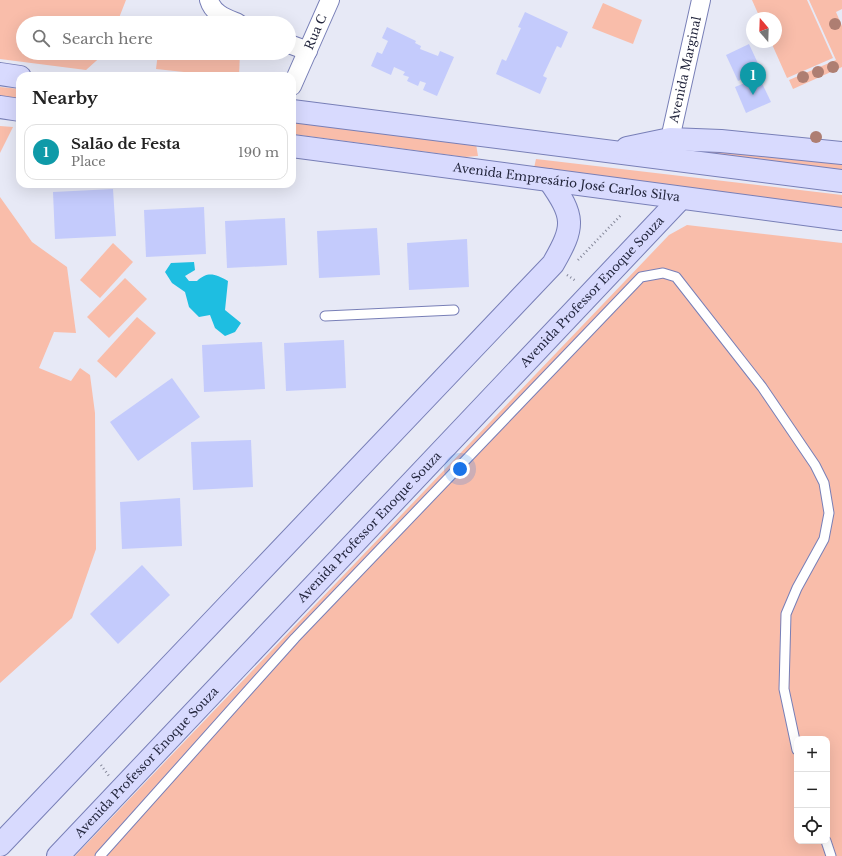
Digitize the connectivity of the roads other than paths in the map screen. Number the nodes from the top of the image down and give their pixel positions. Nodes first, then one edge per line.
1 (209, 0) edge
2 (330, 0) edge
3 (700, 0) edge
4 (220, 16) edge
5 (296, 47) edge
6 (308, 51) junction
7 (0, 74) edge
8 (16, 76) edge
9 (296, 77) edge
10 (0, 107) edge
11 (16, 109) edge
12 (296, 112) edge
13 (670, 139) junction
14 (296, 147) edge
15 (614, 152) junction
16 (842, 153) edge
17 (550, 180) junction
18 (842, 182) edge
19 (681, 198) junction
20 (842, 219) edge
21 (454, 310) dead end
22 (326, 316) dead end
23 (794, 736) edge
24 (827, 844) edge
25 (0, 845) edge
26 (58, 856) edge
27 (100, 856) edge
28 (831, 856) edge

1 - 4 street
2 - 6 street, Rua C
3 - 13 street, Avenida Marginal
5 - 6 street
6 - 9 street, Rua C
7 - 8 main road
10 - 11 main road
12 - 15 main road
13 - 15 main road
13 - 16 main road
14 - 17 main road, Avenida Empresário José Carlos Silva
15 - 18 main road
17 - 19 main road, Avenida Empresário José Carlos Silva
17 - 25 main road
19 - 20 main road, Avenida Empresário José Carlos Silva
19 - 26 main road, Avenida Professor Enoque Souza
21 - 22 lane
23 - 27 lane
24 - 28 lane

